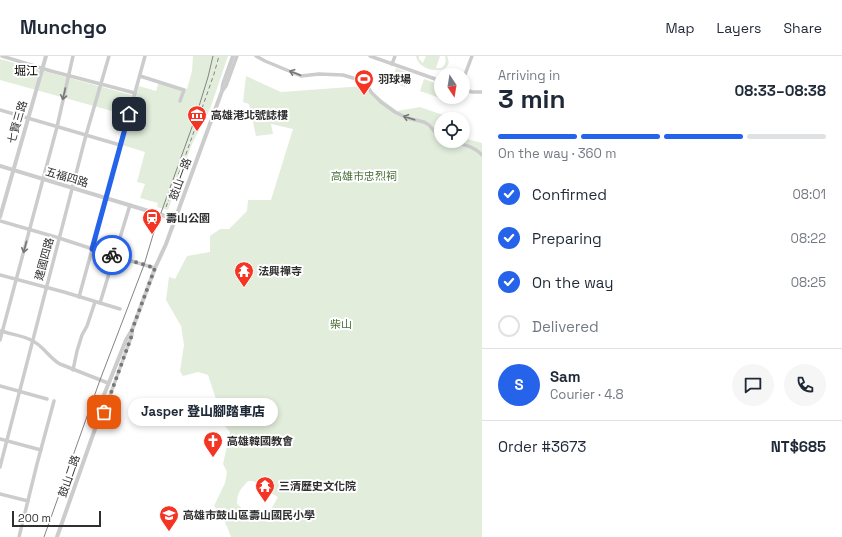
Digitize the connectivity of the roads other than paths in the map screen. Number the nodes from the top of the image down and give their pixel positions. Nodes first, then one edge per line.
1 (2, 56) edge
2 (46, 56) edge
3 (73, 56) edge
4 (109, 56) edge
5 (145, 56) edge
6 (233, 56) edge
7 (237, 56) edge
8 (256, 56) edge
9 (370, 56) edge
10 (395, 56) edge
11 (472, 56) edge
12 (392, 64) junction
13 (42, 68) junction
14 (468, 68) edge
15 (68, 75) junction
16 (140, 76) junction
17 (434, 79) edge
18 (102, 84) junction
19 (222, 91) junction
20 (470, 91) edge
21 (482, 92) edge
22 (135, 93) junction
23 (180, 101) dead end
24 (0, 110) edge
25 (27, 118) junction
26 (57, 126) junction
27 (434, 131) edge
28 (86, 135) junction
29 (120, 145) junction
30 (470, 148) edge
31 (482, 155) edge
32 (0, 166) edge
33 (13, 170) junction
34 (43, 179) junction
35 (73, 188) junction
36 (106, 198) junction
37 (130, 205) junction
38 (0, 217) edge
39 (175, 219) junction
40 (0, 221) edge
41 (29, 229) junction
42 (59, 238) junction
43 (92, 249) junction
44 (114, 256) junction
45 (155, 268) junction
46 (0, 276) edge
47 (16, 280) junction
48 (46, 288) junction
49 (79, 297) junction
50 (95, 302) junction
51 (100, 303) junction
52 (120, 309) dead end
53 (132, 330) junction
54 (1, 331) edge
55 (0, 340) edge
56 (33, 340) junction
57 (73, 370) junction
58 (108, 383) junction
59 (0, 386) edge
60 (20, 391) junction
61 (46, 399) dead end
62 (54, 401) dead end
63 (96, 421) junction
64 (0, 439) edge
65 (7, 441) junction
66 (41, 450) junction
67 (0, 467) edge
68 (0, 494) edge
69 (28, 500) junction
70 (18, 537) edge
71 (57, 537) edge

1 - 13 street
2 - 13 street, 七賢三路
3 - 15 street
4 - 18 street, 建國四路
5 - 16 street
6 - 19 street, 鼓山一路
7 - 19 street
27 -> 8 street
9 - 12 street
10 - 12 street
11 - 14 street
12 - 17 street
13 - 15 street
13 - 25 street, 七賢三路
15 - 18 street
15 -> 26 street
16 - 22 street
16 - 23 street
18 - 22 street
18 - 28 street, 建國四路
19 - 39 street, 鼓山一路
20 - 21 street
22 - 29 street
24 - 25 street
25 - 26 street
25 - 33 street, 七賢三路
26 - 28 street
26 - 34 street
28 - 29 street
28 - 35 street, 建國四路
29 - 36 street
30 - 31 street
32 - 33 street, 五福四路
33 - 34 street, 五福四路
33 - 38 street, 七賢三路
34 - 35 street, 五福四路
34 - 41 street
35 - 36 street, 五福四路
35 - 42 street, 建國四路
36 - 37 street, 五福四路
36 - 43 street
37 - 39 street, 五福四路
37 - 44 street
39 - 45 street, 鼓山一路
40 - 41 street
41 - 42 street
41 -> 47 street
42 - 43 street
42 - 48 street, 建國四路
43 - 44 street
43 - 49 street
44 - 45 street
44 - 51 street
45 - 53 street, 鼓山一路
46 - 47 street
47 - 48 street
47 - 54 street
48 - 49 street
48 - 56 street, 建國四路
49 - 50 street
50 - 51 street
50 - 57 street
51 - 52 street
53 - 58 street, 鼓山一路
53 - 63 street, 鼓山一路
54 - 55 street
54 - 56 street
56 - 57 street
56 - 60 street, 建國四路
57 - 58 street
58 - 63 street, 鼓山一路
59 - 60 street
60 - 61 street
60 - 65 street, 建國四路
62 - 66 street
63 - 71 street, 鼓山二路
64 - 65 street
65 - 66 street
65 - 67 street, 建國四路
66 - 69 street
68 - 69 street
69 - 70 street

